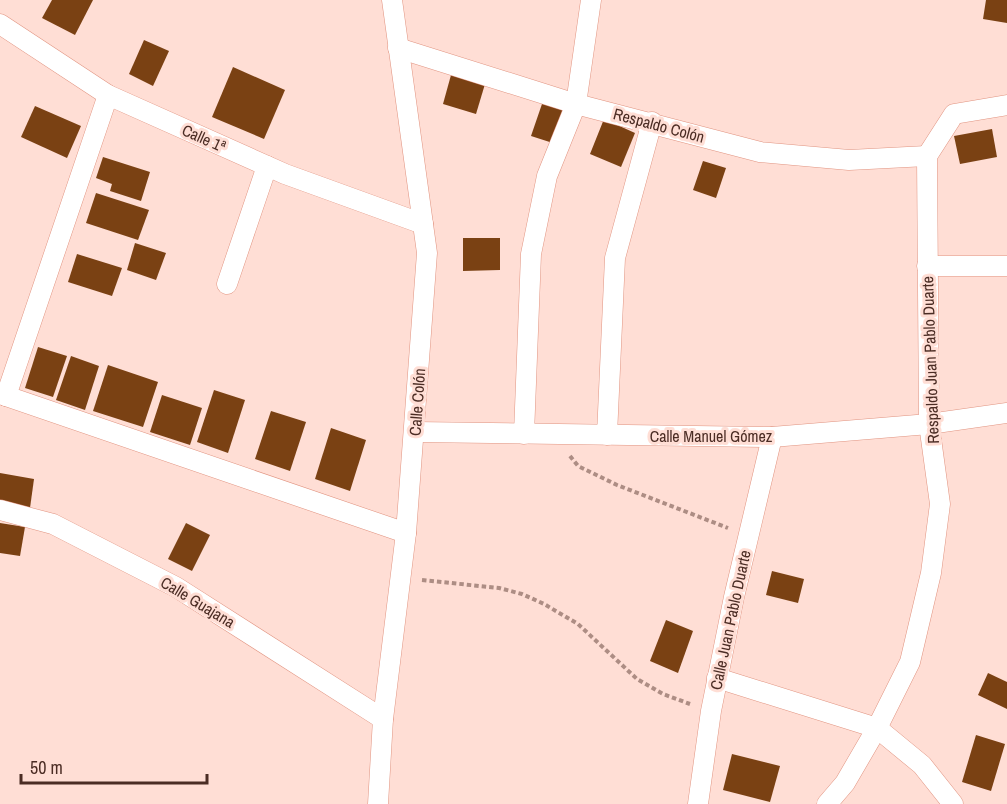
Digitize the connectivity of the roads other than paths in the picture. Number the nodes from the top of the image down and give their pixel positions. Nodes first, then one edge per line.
1 (392, 0) edge
2 (591, 0) edge
3 (0, 24) edge
4 (398, 48) junction
5 (108, 95) junction
6 (576, 104) junction
7 (1007, 105) edge
8 (652, 122) junction
9 (927, 156) junction
10 (267, 166) junction
11 (423, 224) junction
12 (927, 266) junction
13 (1007, 266) edge
14 (227, 284) dead end
15 (3, 395) edge
16 (1007, 413) edge
17 (929, 424) junction
18 (415, 432) junction
19 (524, 434) junction
20 (607, 435) junction
21 (772, 437) junction
22 (0, 510) edge
23 (406, 533) junction
24 (717, 678) junction
25 (383, 719) junction
26 (877, 728) junction
27 (378, 804) edge
28 (698, 804) edge
29 (827, 804) edge
30 (953, 804) edge

1 - 4 street, Calle Colón
2 - 6 street
3 - 5 street, Calle 1ª
4 - 6 street, Respaldo Colón
4 - 11 street, Calle Colón
5 - 10 street, Calle 1ª
5 - 15 street
6 - 8 street, Respaldo Colón
6 - 19 street
7 - 9 street
8 - 9 street, Respaldo Colón
8 - 20 street
9 - 12 street, Respaldo Juan Pablo Duarte
10 - 11 street, Calle 1ª
10 - 14 street
11 - 18 street, Calle Colón
12 - 13 street
12 - 17 street, Respaldo Juan Pablo Duarte
15 - 23 street
16 - 17 street, Calle Manuel Gómez
17 - 21 street, Calle Manuel Gómez
17 - 26 street, Respaldo Juan Pablo Duarte
18 - 19 street, Calle Manuel Gómez
18 - 23 street, Calle Colón
19 - 20 street, Calle Manuel Gómez
20 - 21 street, Calle Manuel Gómez
21 - 24 street, Calle Juan Pablo Duarte
22 - 25 street, Calle Guajana
23 - 25 street, Calle Colón
24 - 26 street
24 - 28 street, Calle Juan Pablo Duarte
25 - 27 street, Calle Colón
26 - 29 street, Respaldo Juan Pablo Duarte
26 - 30 street

